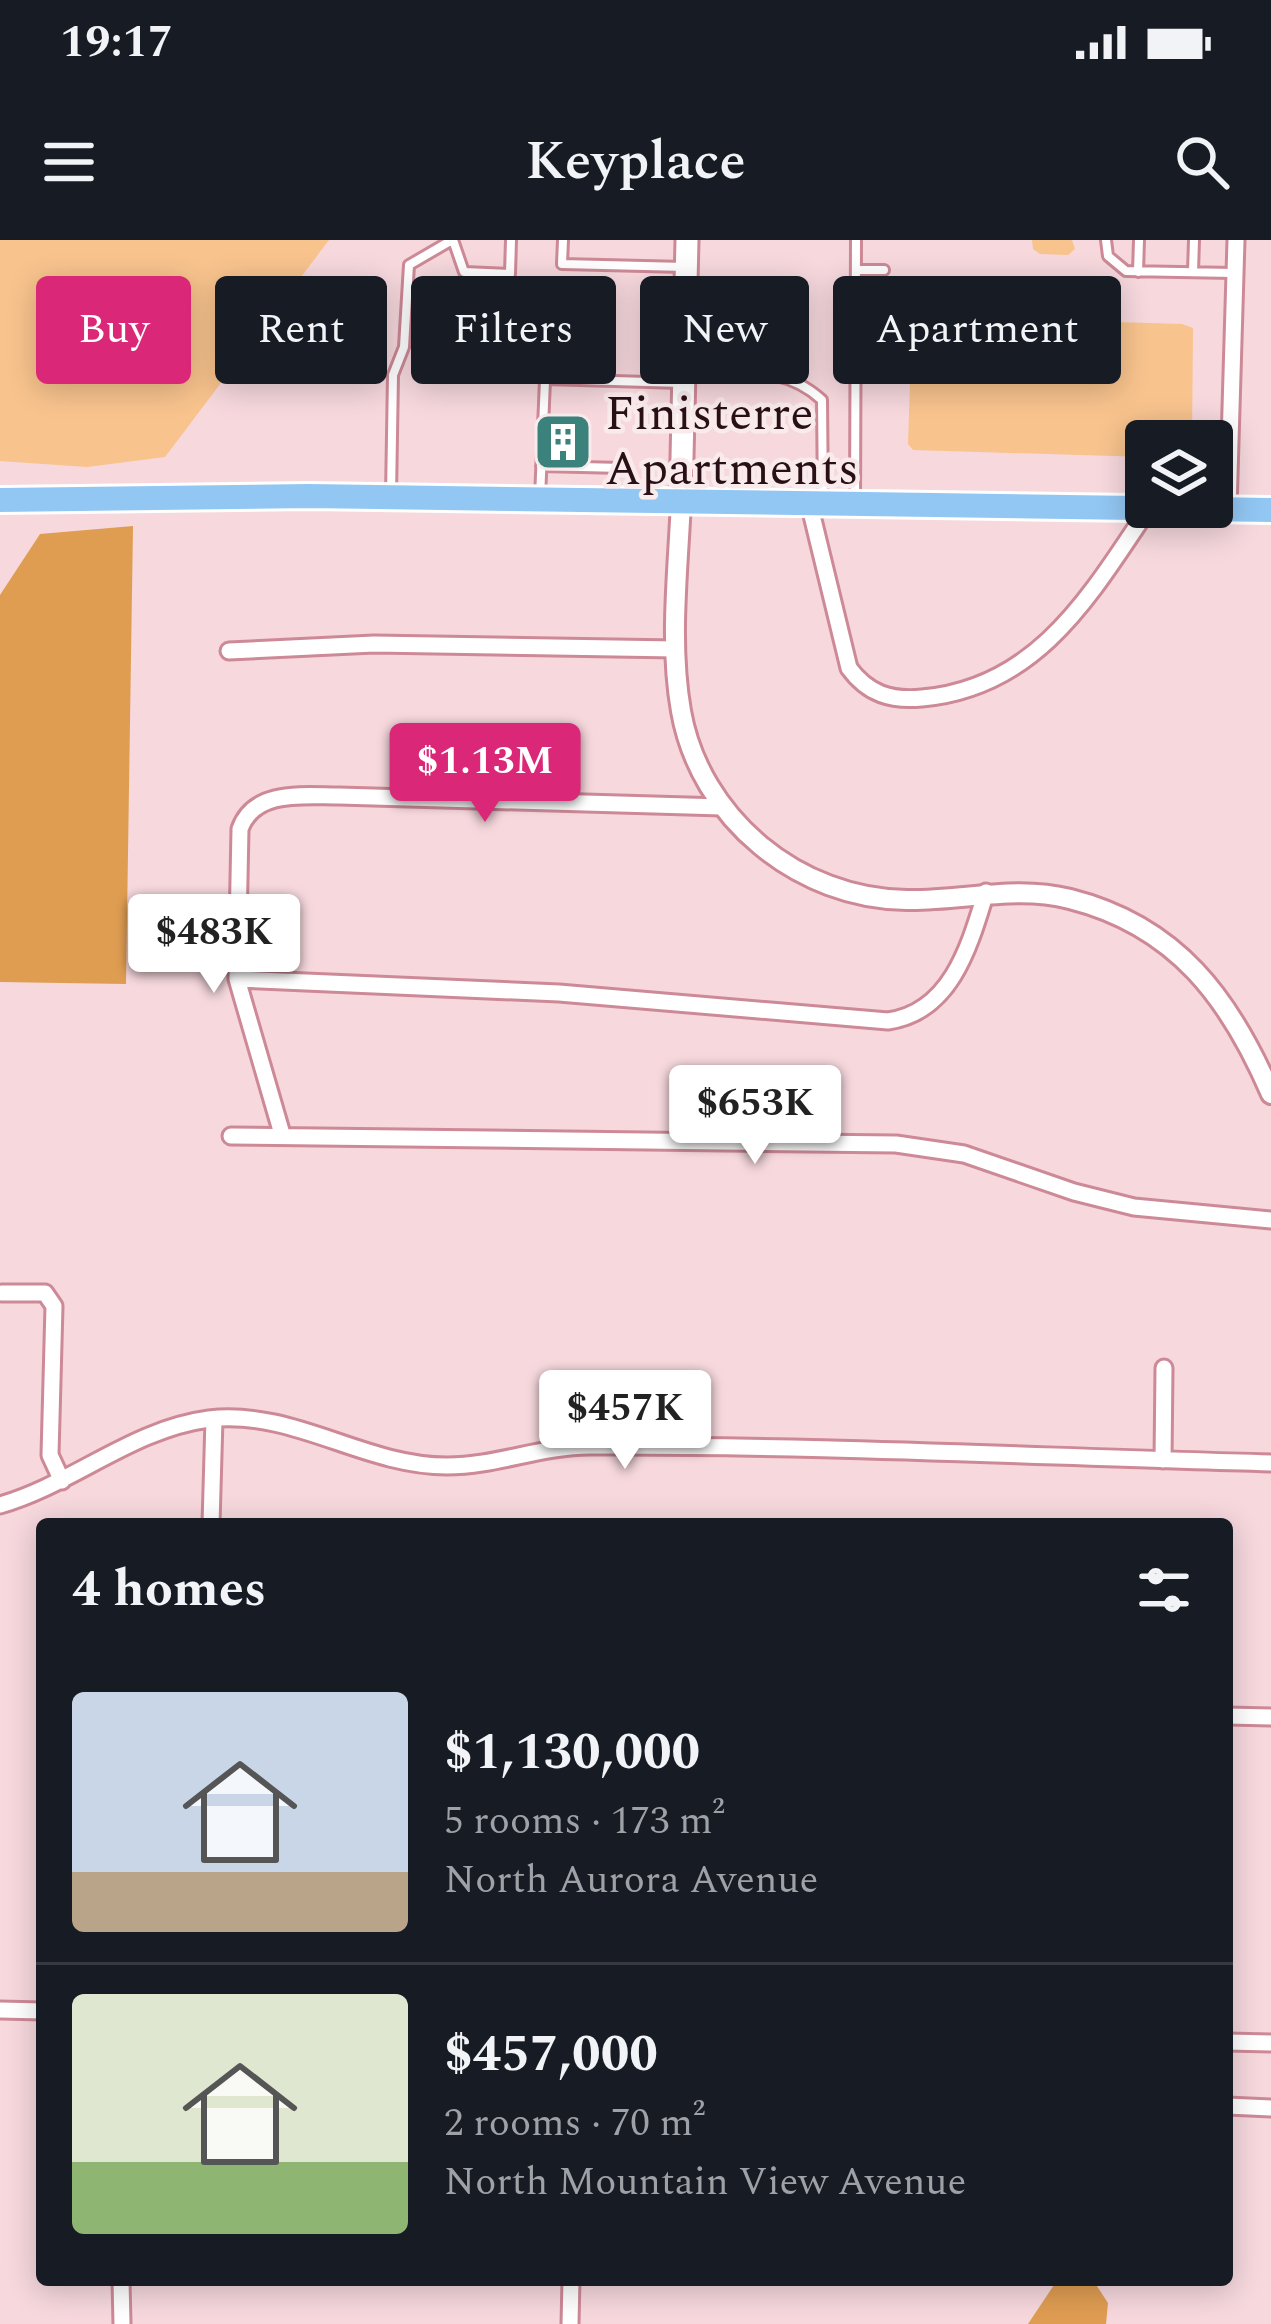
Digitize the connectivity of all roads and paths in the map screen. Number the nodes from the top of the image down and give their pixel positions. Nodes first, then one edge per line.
1 (452, 240) edge
2 (511, 240) edge
3 (563, 240) edge
4 (687, 240) edge
5 (856, 240) edge
6 (1106, 240) edge
7 (1139, 240) edge
8 (1194, 240) edge
9 (1236, 240) edge
10 (687, 267) junction
11 (856, 270) junction
12 (884, 270) dead end
13 (1138, 272) junction
14 (1193, 272) junction
15 (1235, 273) junction
16 (687, 276) edge
17 (545, 384) edge
18 (684, 384) edge
19 (805, 384) edge
20 (1231, 420) edge
21 (541, 466) junction
22 (622, 468) dead end
23 (391, 497) junction
24 (540, 499) junction
25 (0, 500) edge
26 (681, 501) junction
27 (816, 503) junction
28 (855, 504) junction
29 (1125, 508) edge
30 (1233, 509) edge
31 (1271, 510) edge
32 (1135, 528) edge
33 (676, 649) junction
34 (229, 651) dead end
35 (722, 807) junction
36 (986, 892) junction
37 (237, 980) junction
38 (1263, 1058) edge
39 (1271, 1094) edge
40 (281, 1134) junction
41 (231, 1136) dead end
42 (1271, 1220) edge
43 (2, 1293) edge
44 (1164, 1368) dead end
45 (214, 1419) junction
46 (1163, 1460) junction
47 (1271, 1463) edge
48 (62, 1481) junction
49 (0, 1504) edge
50 (211, 1518) edge
51 (1233, 1716) edge
52 (1271, 1717) edge
53 (0, 2011) edge
54 (36, 2011) edge
55 (1233, 2042) edge
56 (1271, 2043) edge
57 (1233, 2106) edge
58 (1271, 2108) edge
59 (121, 2286) edge
60 (571, 2286) edge
61 (122, 2324) edge
62 (570, 2324) edge

1 - 2 lane
1 - 23 lane
3 - 10 lane
4 - 10 main road
5 - 11 lane
6 - 13 lane
7 - 13 lane
8 - 14 lane
9 - 15 street
10 - 16 main road
11 - 12 lane
11 - 28 lane
13 - 14 lane
14 - 15 lane
15 - 20 street
17 - 21 lane
18 - 26 main road
19 - 27 lane
21 - 22 lane
21 - 24 lane
23 - 24 main road
23 - 25 main road
24 - 26 main road
26 - 27 main road
26 - 33 street
27 - 28 main road
27 - 32 street
28 - 29 main road
30 - 31 main road
33 - 34 street
33 - 35 street
35 - 36 street
35 - 37 street
36 - 37 street
36 - 38 street
37 - 40 street
38 - 39 street
40 - 41 street
40 - 42 street
43 - 48 street
44 - 46 street
45 - 46 street
45 - 48 street
45 - 50 street
46 - 47 street
48 - 49 street
51 - 52 street
53 - 54 street
55 - 56 street
57 - 58 street
59 - 61 street
60 - 62 street

